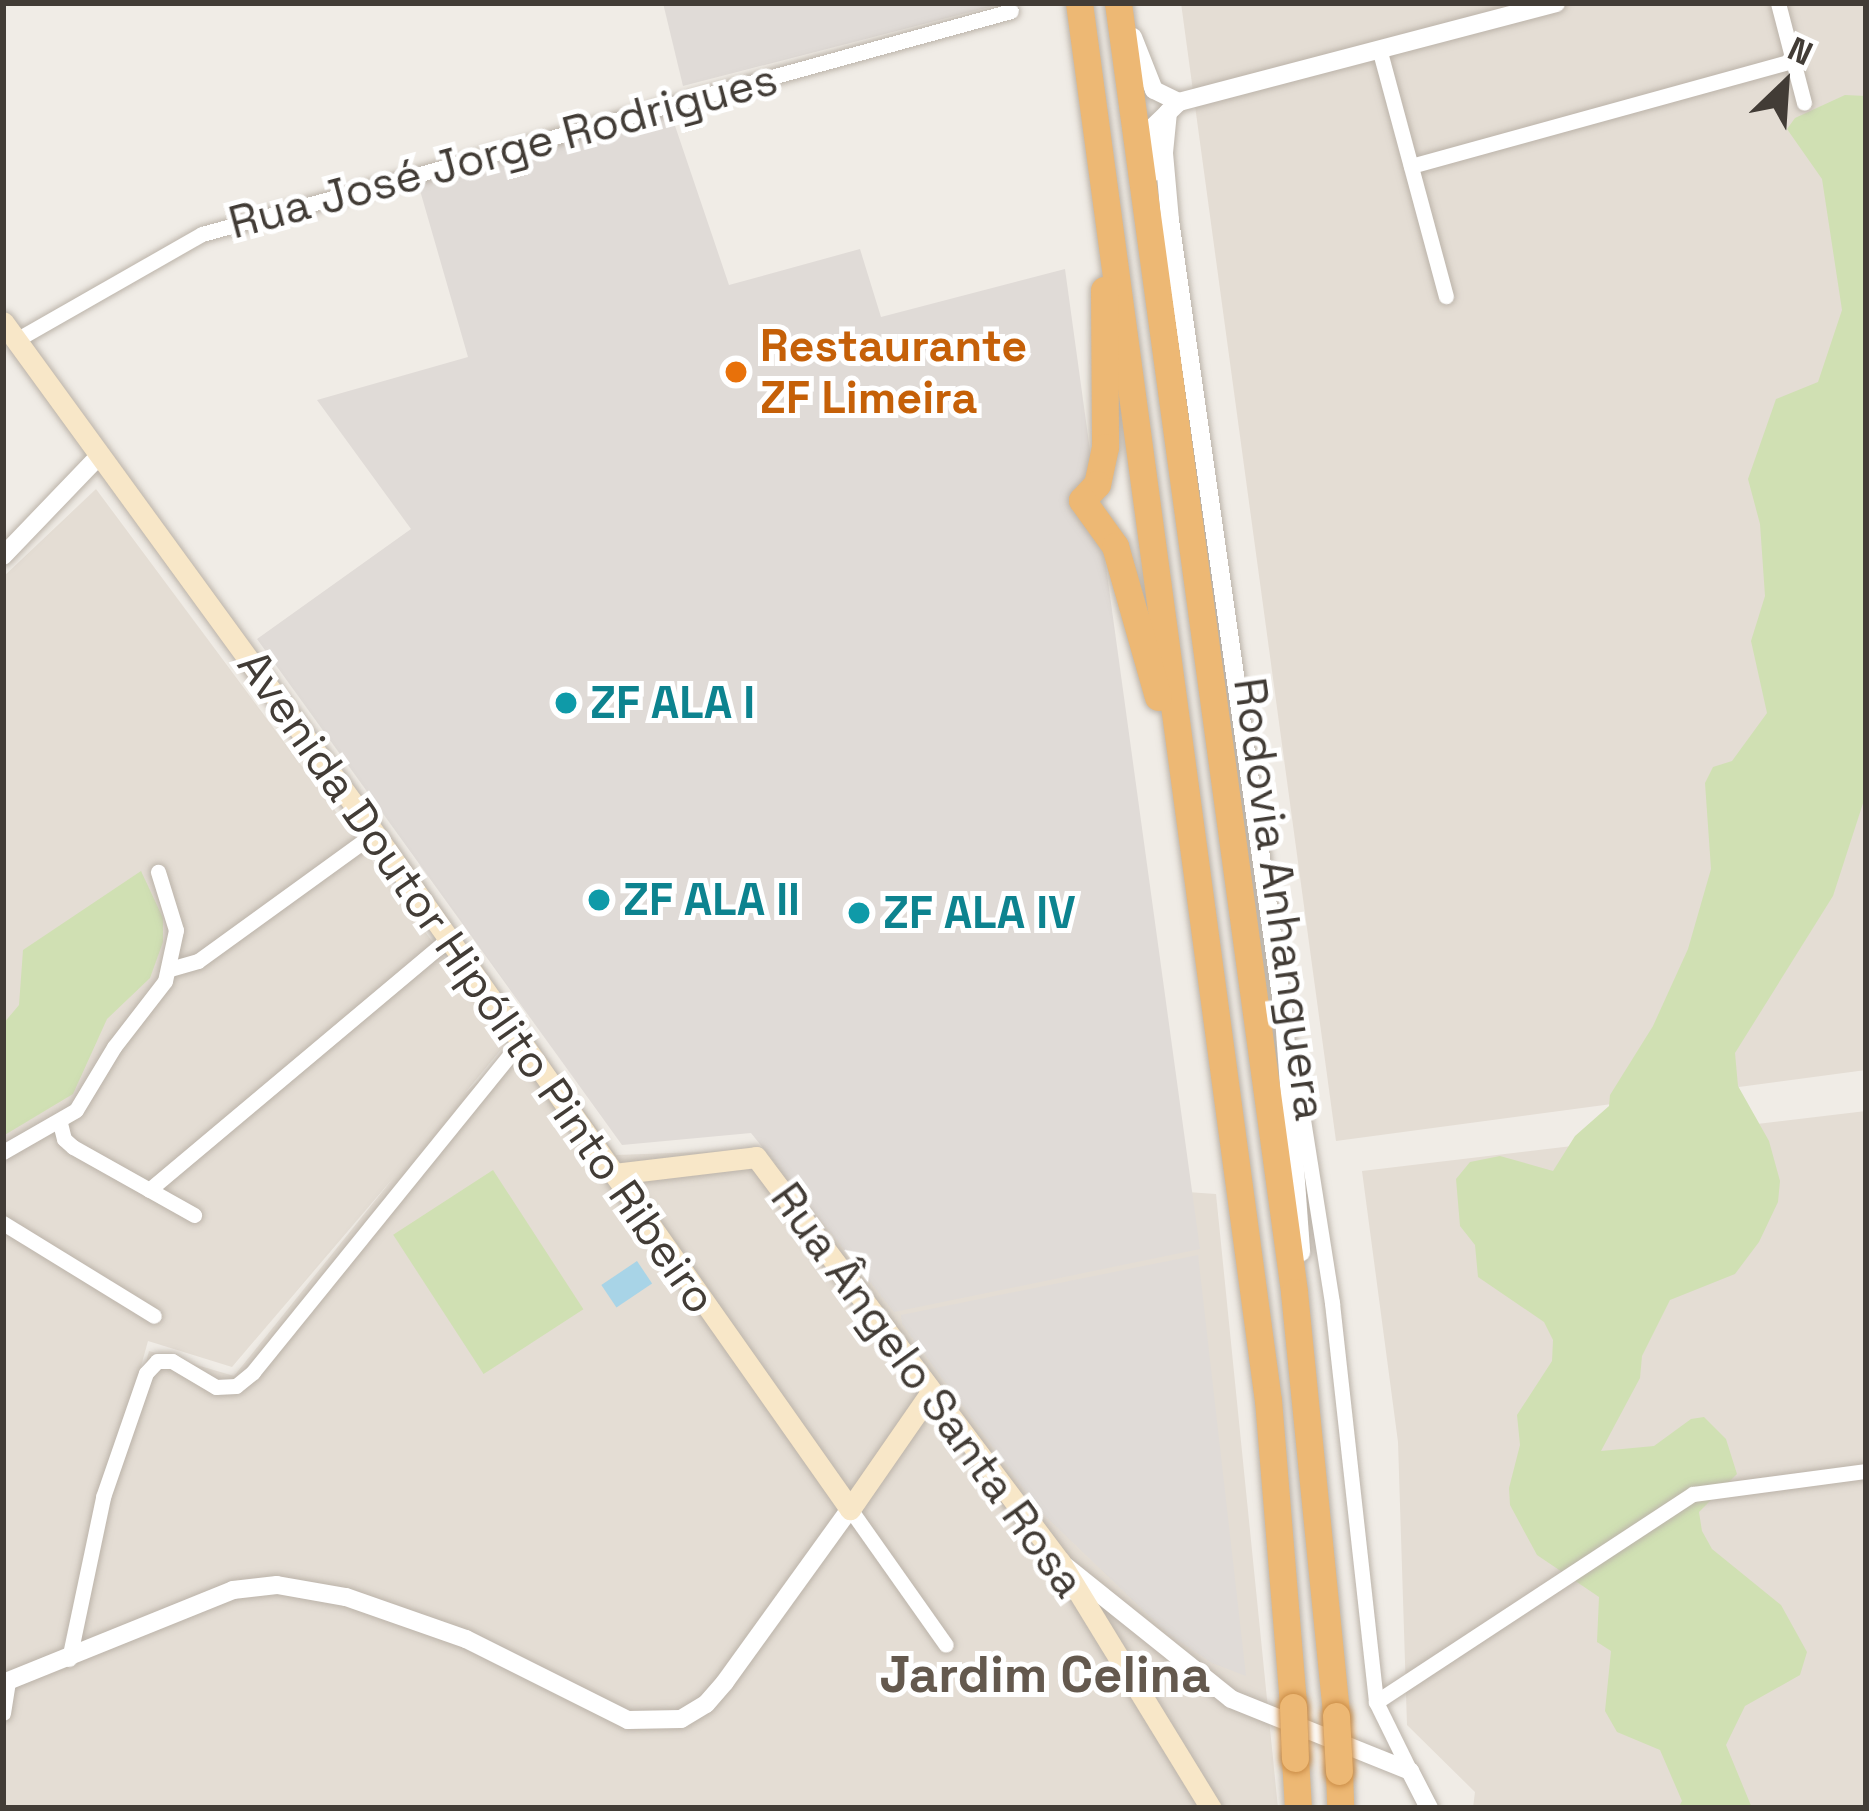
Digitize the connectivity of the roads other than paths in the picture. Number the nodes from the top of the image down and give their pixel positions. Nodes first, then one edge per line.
1 (1078, 3) edge
2 (1120, 3) edge
3 (1778, 3) edge
4 (1548, 4) edge
5 (1011, 11) dead end
6 (1380, 52) junction
7 (1793, 61) junction
8 (1804, 103) dead end
9 (1174, 107) junction
10 (1411, 166) junction
11 (1106, 202) junction
12 (1154, 272) junction
13 (1446, 296) dead end
14 (9, 332) edge
15 (99, 456) junction
16 (3, 556) edge
17 (1190, 822) junction
18 (375, 833) junction
19 (158, 872) dead end
20 (449, 938) junction
21 (170, 969) junction
22 (1284, 1018) junction
23 (521, 1041) junction
24 (60, 1123) junction
25 (3, 1152) edge
26 (614, 1174) junction
27 (149, 1190) junction
28 (194, 1215) dead end
29 (3, 1223) edge
30 (1294, 1292) junction
31 (154, 1316) dead end
32 (929, 1395) junction
33 (1866, 1471) edge
34 (850, 1509) junction
35 (1060, 1562) junction
36 (946, 1645) dead end
37 (69, 1659) junction
38 (6, 1682) edge
39 (1376, 1702) junction
40 (3, 1713) edge
41 (1410, 1771) junction
42 (1211, 1808) edge
43 (1298, 1808) edge
44 (1340, 1808) edge
45 (1429, 1808) edge

1 - 11 highway, Rodovia Anhanguera
2 - 9 street
2 - 12 highway, Rodovia Anhanguera
3 - 7 street
4 - 6 street
5 - 14 street, Rua José Jorge Rodrigues
6 - 9 street
6 - 10 street
7 - 8 street
7 - 10 street
9 - 12 street
9 - 22 street
10 - 13 street
11 - 17 highway, Rodovia Anhanguera
11 - 17 highway
12 - 30 highway, Rodovia Anhanguera
14 - 15 main road, Avenida Doutor Hipólito Pinto Ribeiro
15 - 16 street
15 - 18 main road, Avenida Doutor Hipólito Pinto Ribeiro
17 - 43 highway, Rodovia Anhanguera, bridge
18 - 20 main road, Avenida Doutor Hipólito Pinto Ribeiro
18 - 21 street
19 - 21 street
20 - 23 main road, Avenida Doutor Hipólito Pinto Ribeiro
20 - 27 street
21 - 24 street
22 - 30 street
22 - 39 street
23 - 26 main road, Avenida Doutor Hipólito Pinto Ribeiro
23 - 37 street
24 - 25 street
24 - 27 street
26 - 32 main road, Rua Ângelo Santa Rosa
26 - 34 main road, Avenida Doutor Hipólito Pinto Ribeiro
27 - 28 street
29 - 31 street
30 - 44 highway, Rodovia Anhanguera, bridge
32 - 34 main road
32 - 35 main road, Rua Ângelo Santa Rosa
33 - 39 street
34 - 36 street, Avenida Doutor Hipólito Pinto Ribeiro
34 - 37 street
35 - 41 street
35 - 42 main road, Rua Ângelo Santa Rosa
37 - 38 street
38 - 40 street
39 - 41 street
41 - 45 street

